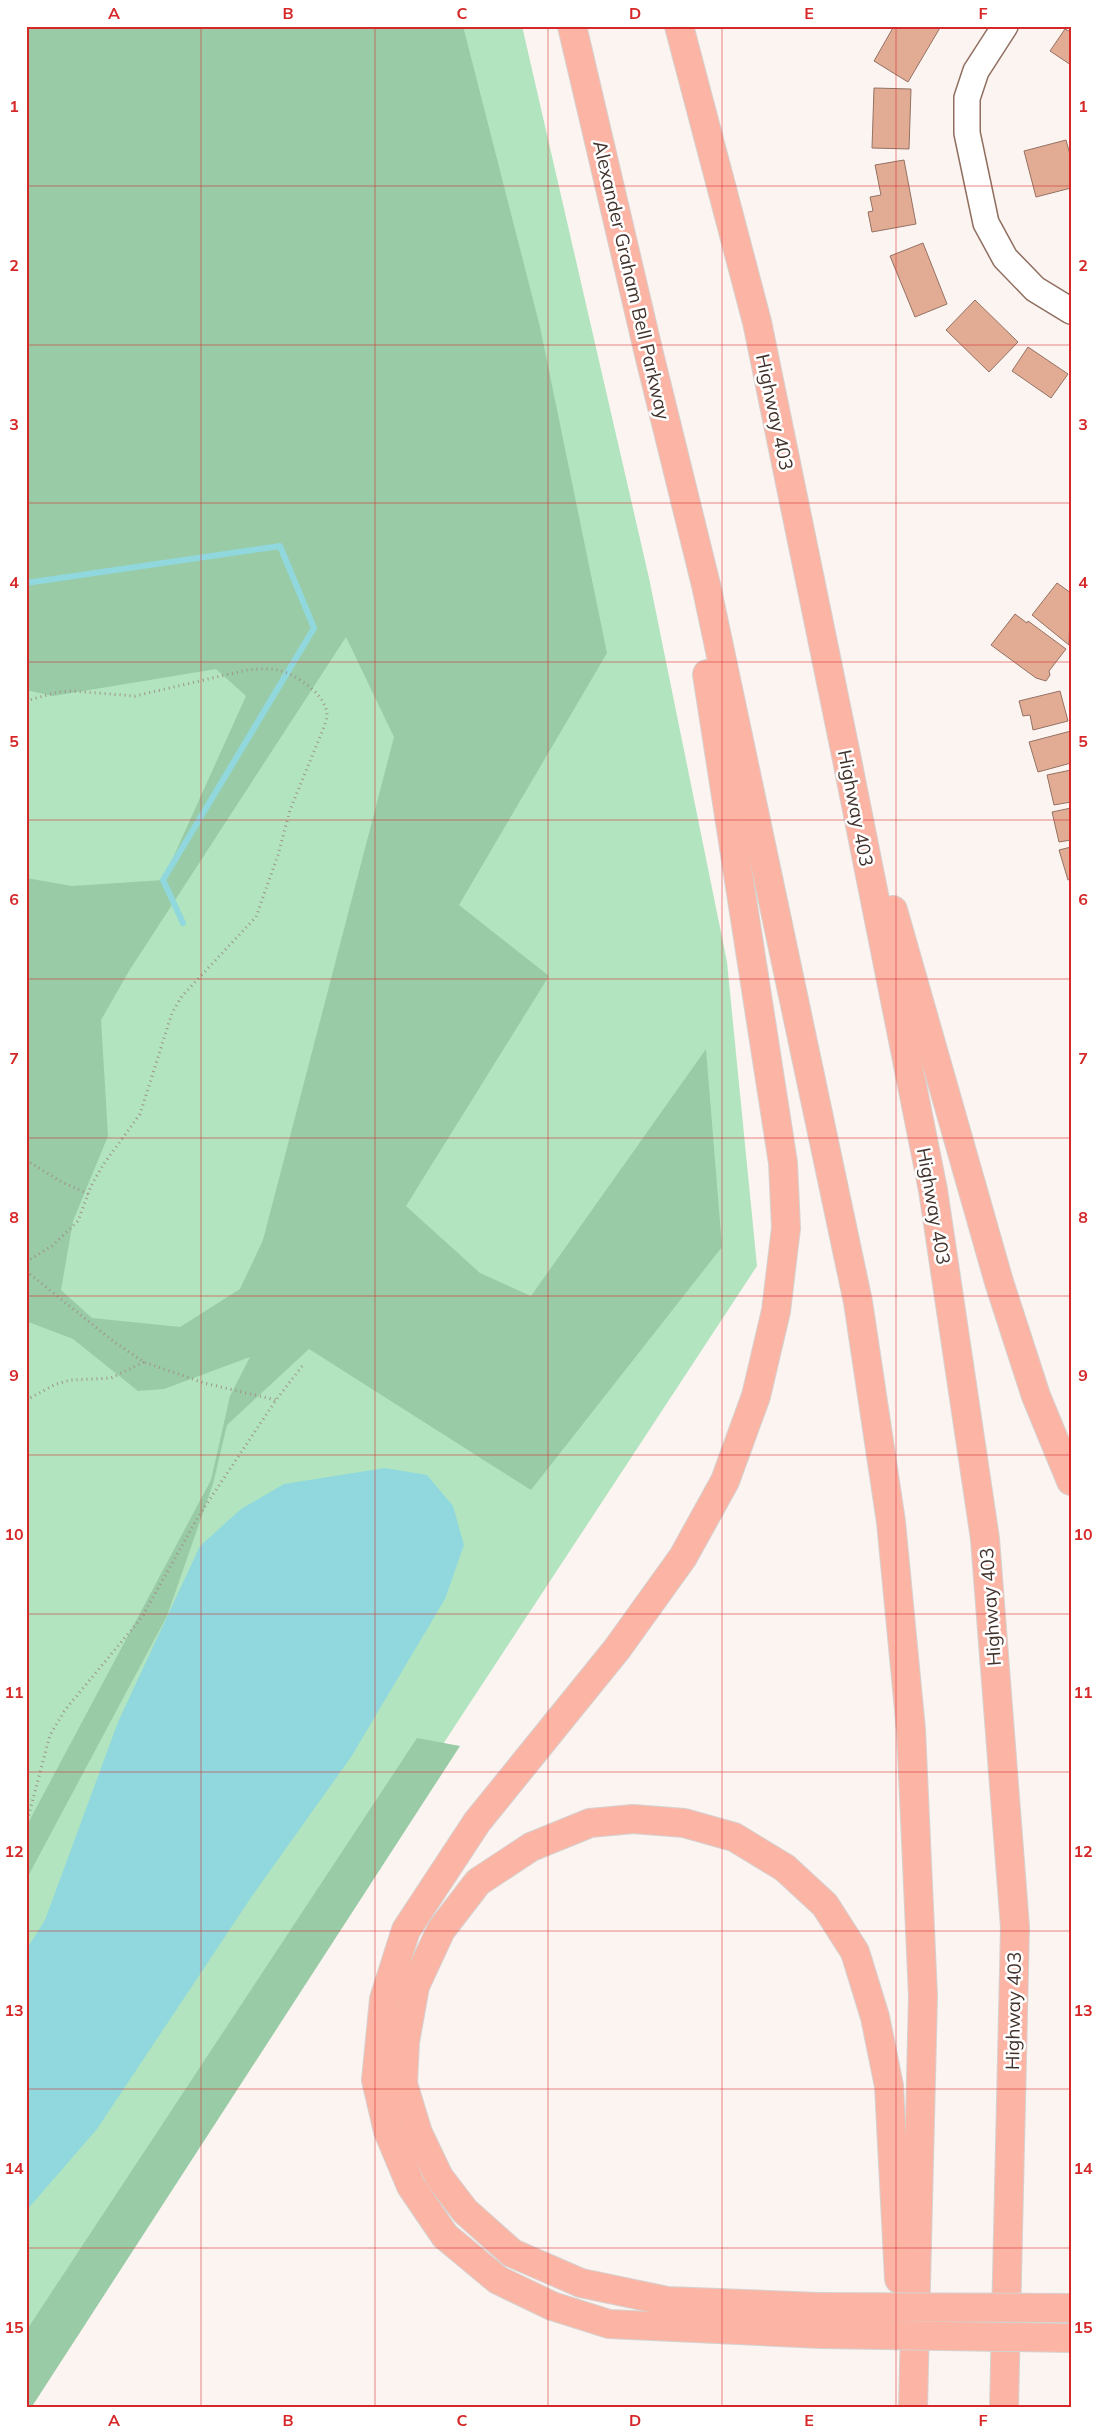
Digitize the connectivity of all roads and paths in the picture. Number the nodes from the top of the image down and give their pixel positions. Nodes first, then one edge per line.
1 (572, 26) edge
2 (679, 26) edge
3 (1005, 26) edge
4 (1071, 311) edge
5 (671, 443) junction
6 (26, 701) edge
7 (846, 755) junction
8 (26, 1160) edge
9 (88, 1194) junction
10 (26, 1262) edge
11 (26, 1271) edge
12 (144, 1362) junction
13 (303, 1365) dead end
14 (26, 1400) edge
15 (276, 1400) junction
16 (1071, 1481) edge
17 (26, 1825) edge
18 (1071, 2308) edge
19 (1071, 2338) edge
20 (905, 2408) edge
21 (913, 2408) edge
22 (1004, 2408) edge

1 - 5 highway, Alexander Graham Bell Parkway
2 - 7 highway, Highway 403
3 - 4 street
5 - 19 highway, bridge
5 - 21 highway
6 - 9 path
7 - 16 highway
7 - 22 highway, Highway 403
8 - 9 path
9 - 10 path
11 - 12 path
12 - 14 path
12 - 15 path
13 - 15 path
15 - 17 path
18 - 20 highway, bridge

